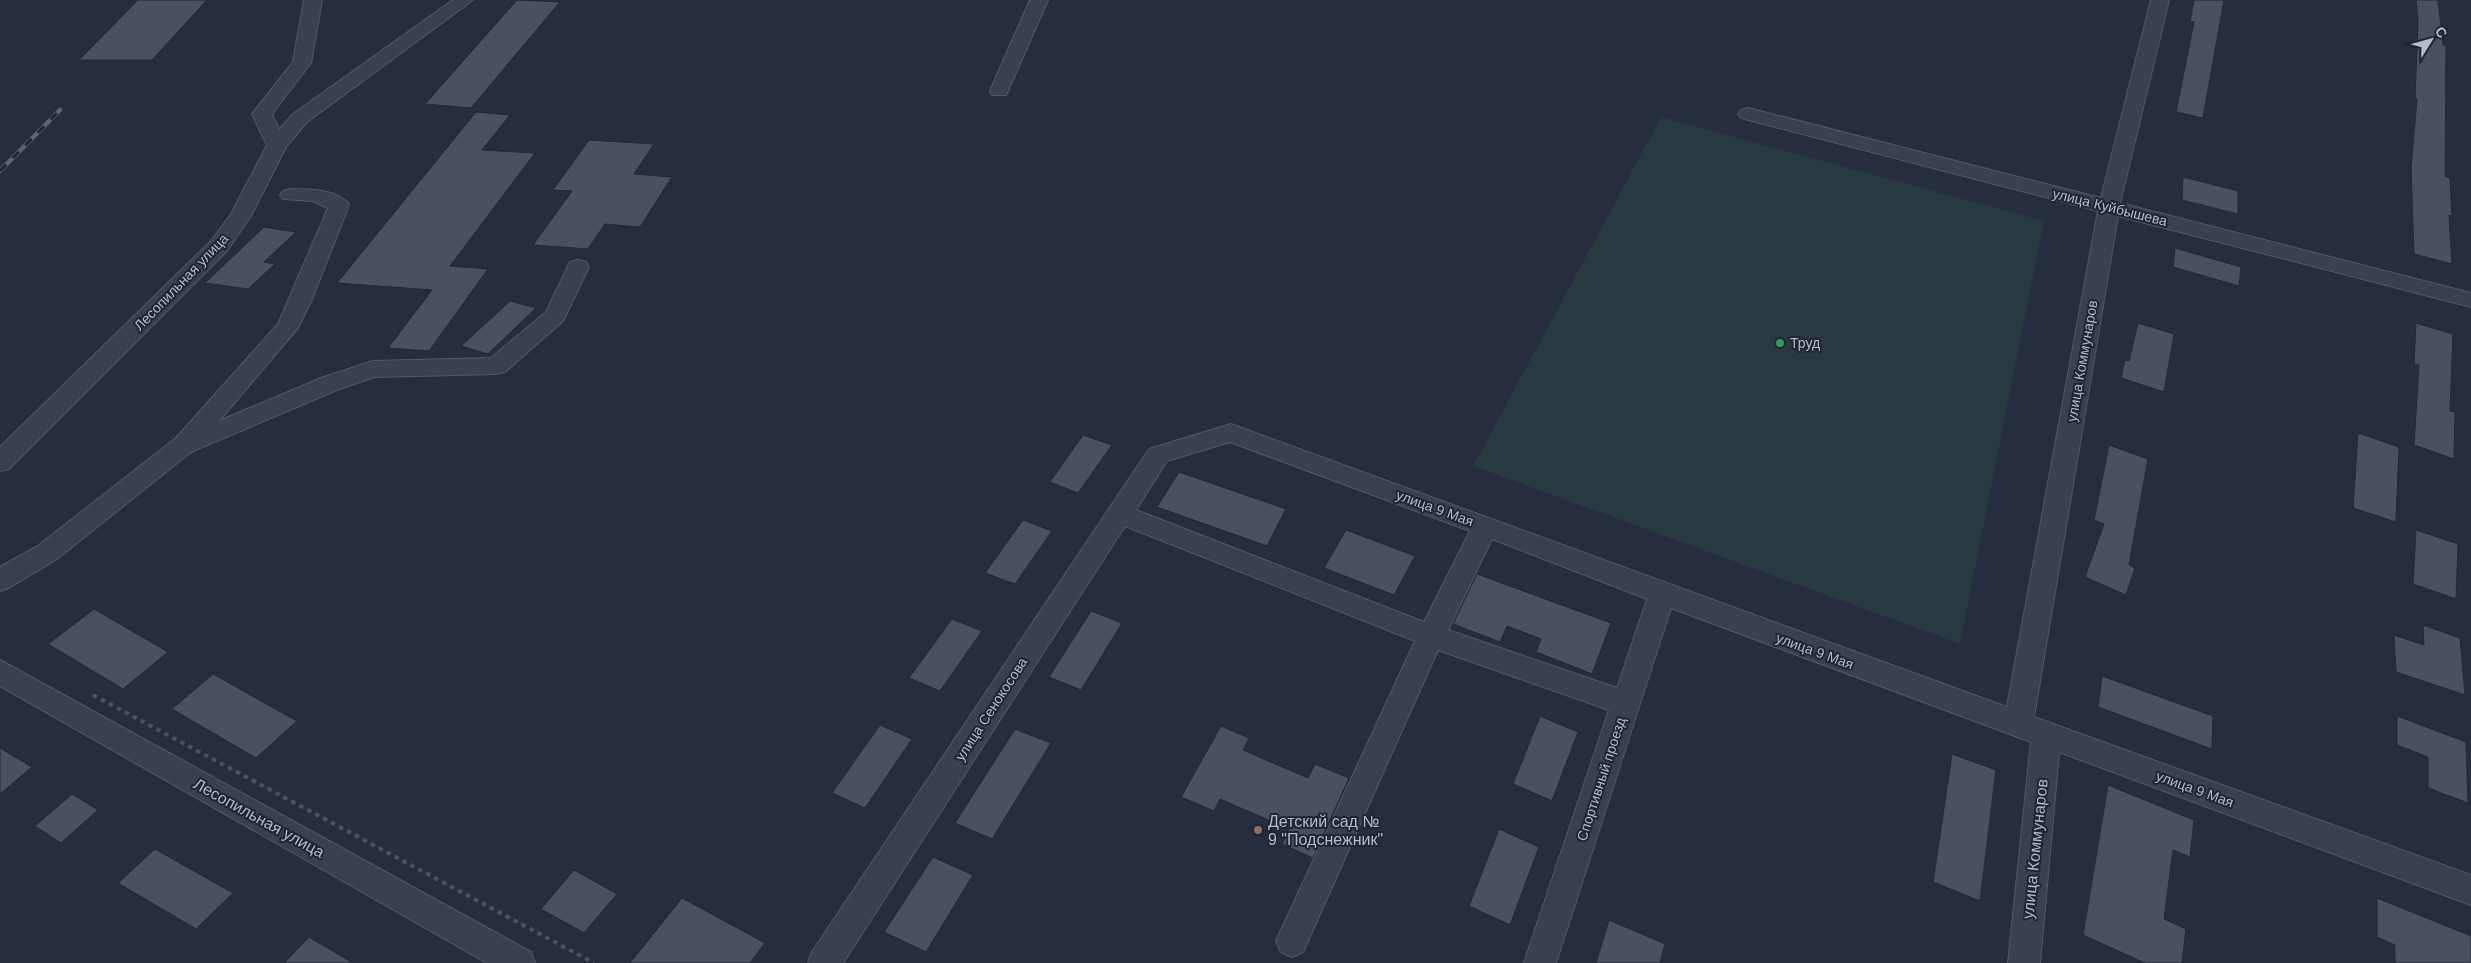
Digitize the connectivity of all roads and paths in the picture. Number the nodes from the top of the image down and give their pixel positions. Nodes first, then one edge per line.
1 (313, 0) edge
2 (464, 0) edge
3 (1039, 0) edge
4 (2160, 0) edge
5 (999, 90) dead end
6 (1748, 114) dead end
7 (277, 146) junction
8 (290, 195) dead end
9 (2109, 207) junction
10 (578, 267) dead end
11 (2471, 300) edge
12 (182, 446) junction
13 (1158, 455) joint
14 (0, 462) edge
15 (1120, 514) junction
16 (1485, 526) junction
17 (0, 580) edge
18 (1662, 594) junction
19 (1431, 636) junction
20 (0, 672) edge
21 (87, 692) dead end
22 (1626, 704) junction
23 (2032, 730) junction
24 (2471, 890) edge
25 (1292, 941) dead end
26 (519, 963) edge
27 (594, 963) edge
28 (824, 963) edge
29 (1540, 963) edge
30 (2024, 963) edge

1 - 7 street
2 - 7 street, Лесопильная улица
3 - 5 street
4 - 9 street, улица Коммунаров
6 - 9 street, улица Куйбышева
7 - 14 street, Лесопильная улица
8 - 12 street
9 - 11 street, улица Куйбышева
9 - 23 street, улица Коммунаров
10 - 12 street
12 - 17 street
13 - 15 street, улица Сенокосова
13 - 16 street, улица 9 Мая
15 - 19 street
15 - 28 street, улица Сенокосова
16 - 18 street, улица 9 Мая
16 - 19 street
18 - 22 street, Спортивный проезд
18 - 23 street, улица 9 Мая
19 - 22 street
19 - 25 street
20 - 26 street, Лесопильная улица
21 - 27 path
22 - 29 street, Спортивный проезд
23 - 24 street, улица 9 Мая
23 - 30 street, улица Коммунаров

